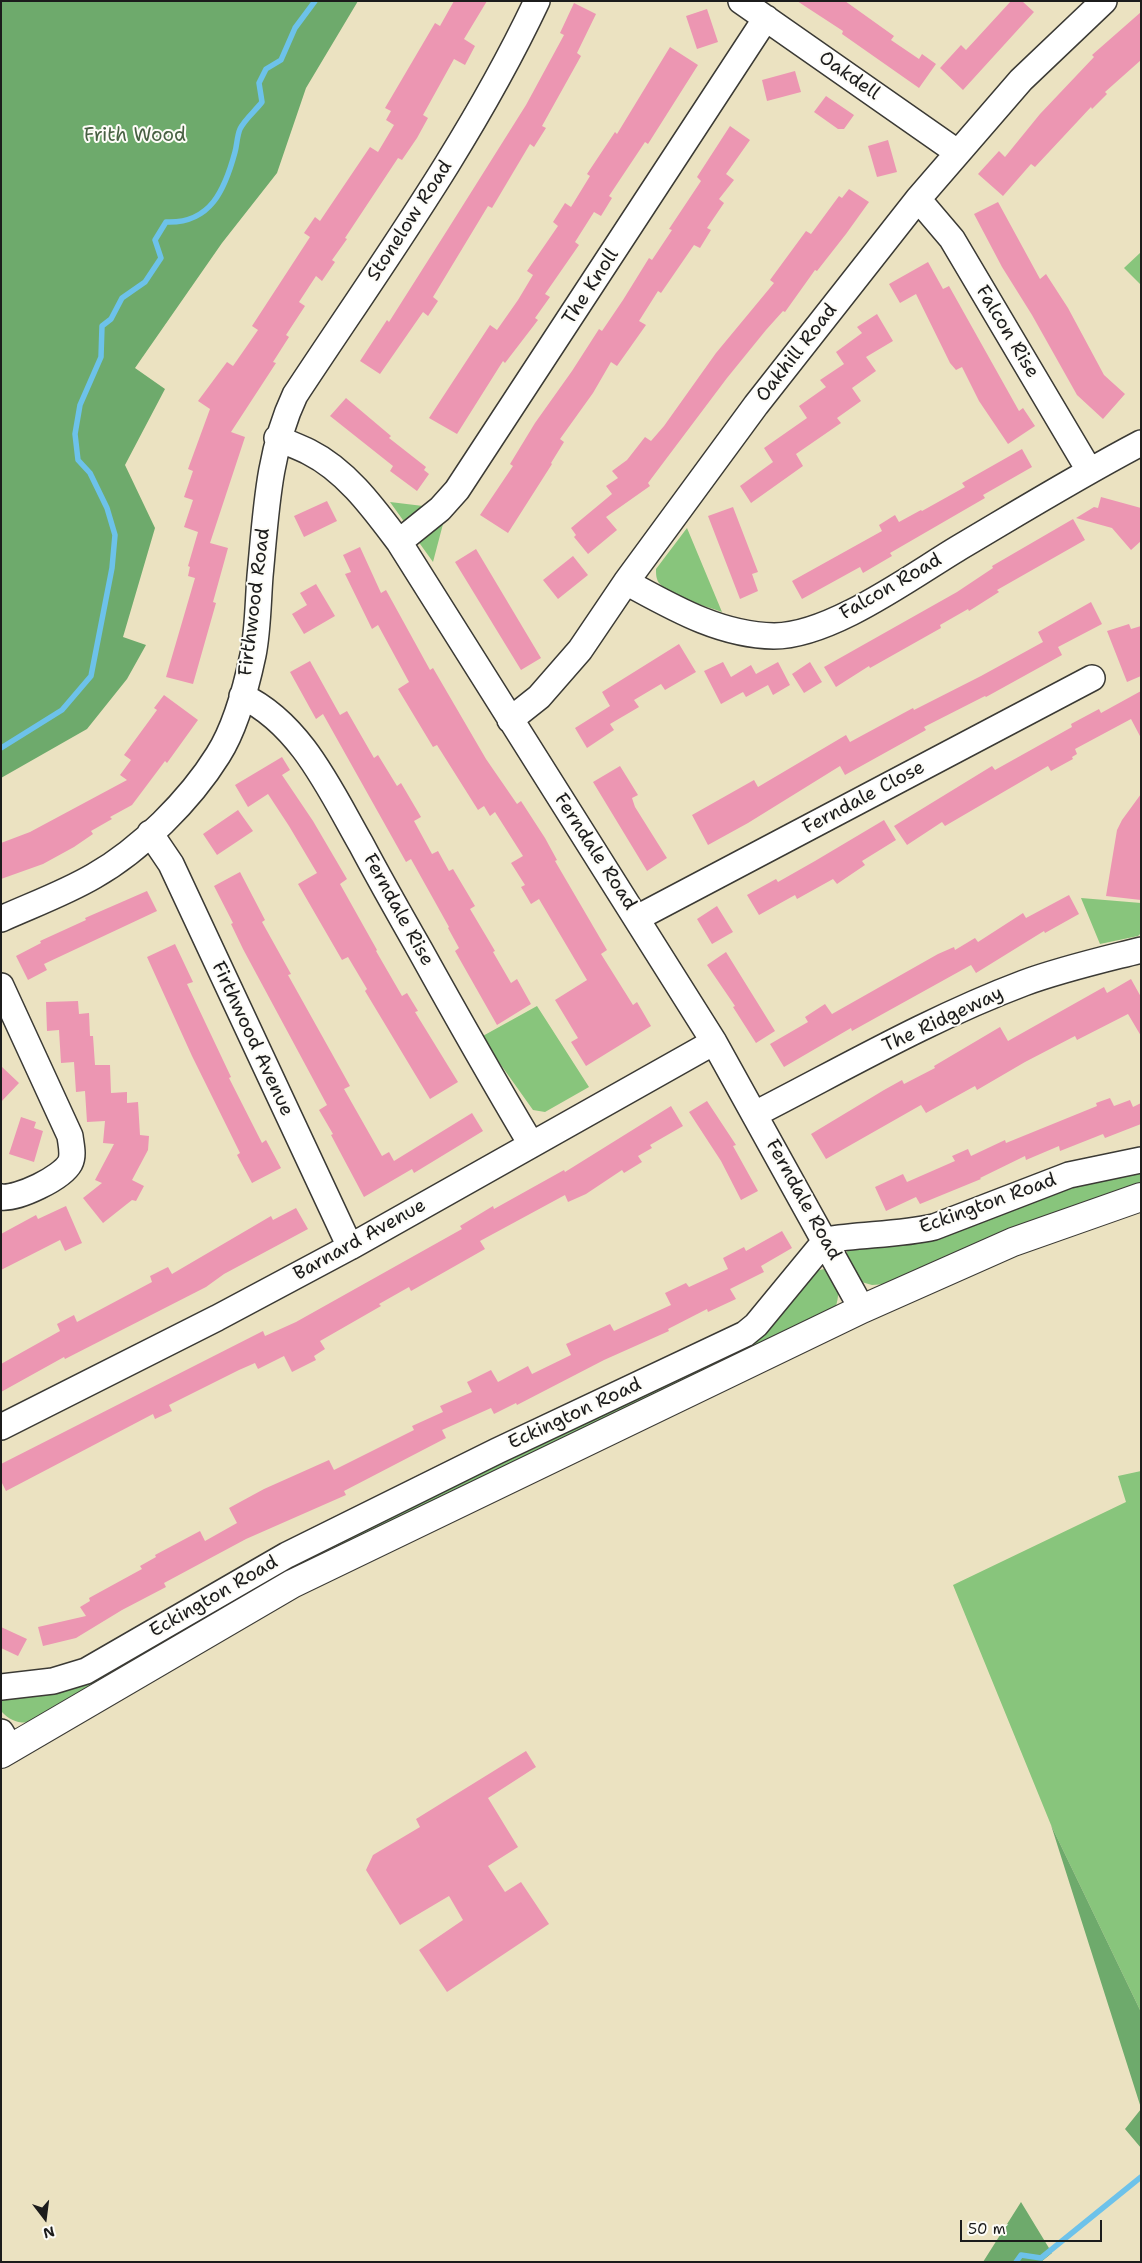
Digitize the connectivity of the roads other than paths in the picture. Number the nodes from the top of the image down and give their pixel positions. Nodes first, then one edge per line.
1 (537, 1) edge
2 (741, 1) edge
3 (1104, 1) edge
4 (766, 18) junction
5 (957, 152) junction
6 (918, 199) junction
7 (277, 438) junction
8 (1141, 443) edge
9 (1089, 470) junction
10 (399, 542) junction
11 (626, 582) junction
12 (1092, 678) dead end
13 (242, 696) junction
14 (510, 720) junction
15 (150, 834) junction
16 (636, 918) junction
17 (1, 919) edge
18 (1141, 950) edge
19 (1, 986) edge
20 (714, 1042) junction
21 (755, 1114) junction
22 (531, 1144) junction
23 (1141, 1160) edge
24 (1, 1197) edge
25 (1141, 1197) edge
26 (826, 1240) junction
27 (350, 1247) junction
28 (862, 1310) junction
29 (1, 1427) edge
30 (1, 1687) edge
31 (4, 1745) edge

1 - 7 street, Stonelow Road
2 - 4 street, Oakdell
3 - 5 street, Oakhill Road
4 - 5 street, Oakdell
4 - 10 street, The Knoll
5 - 6 street, Oakhill Road
6 - 9 street, Falcon Rise
6 - 11 street, Oakhill Road
7 - 10 street, Ferndale Road
7 - 13 street, Firthwood Road
8 - 9 street, Falcon Road
9 - 11 street, Falcon Road
10 - 14 street, Ferndale Road
11 - 14 street, Oakhill Road
12 - 16 street, Ferndale Close
13 - 15 street, Firthwood Road
13 - 22 street, Ferndale Rise
14 - 16 street, Ferndale Road
15 - 17 street, Firthwood Road
15 - 27 street, Firthwood Avenue
16 - 20 street, Ferndale Road
18 - 21 street, The Ridgeway
19 - 24 street
20 - 21 street, Ferndale Road
20 - 22 street, Barnard Avenue
21 - 26 street, Ferndale Road
22 - 27 street, Barnard Avenue
23 - 26 street, Eckington Road
25 - 28 main road, Eckington Road
26 - 28 street, Ferndale Road
26 - 30 street, Eckington Road
27 - 29 street, Barnard Avenue
28 - 31 main road, Eckington Road

